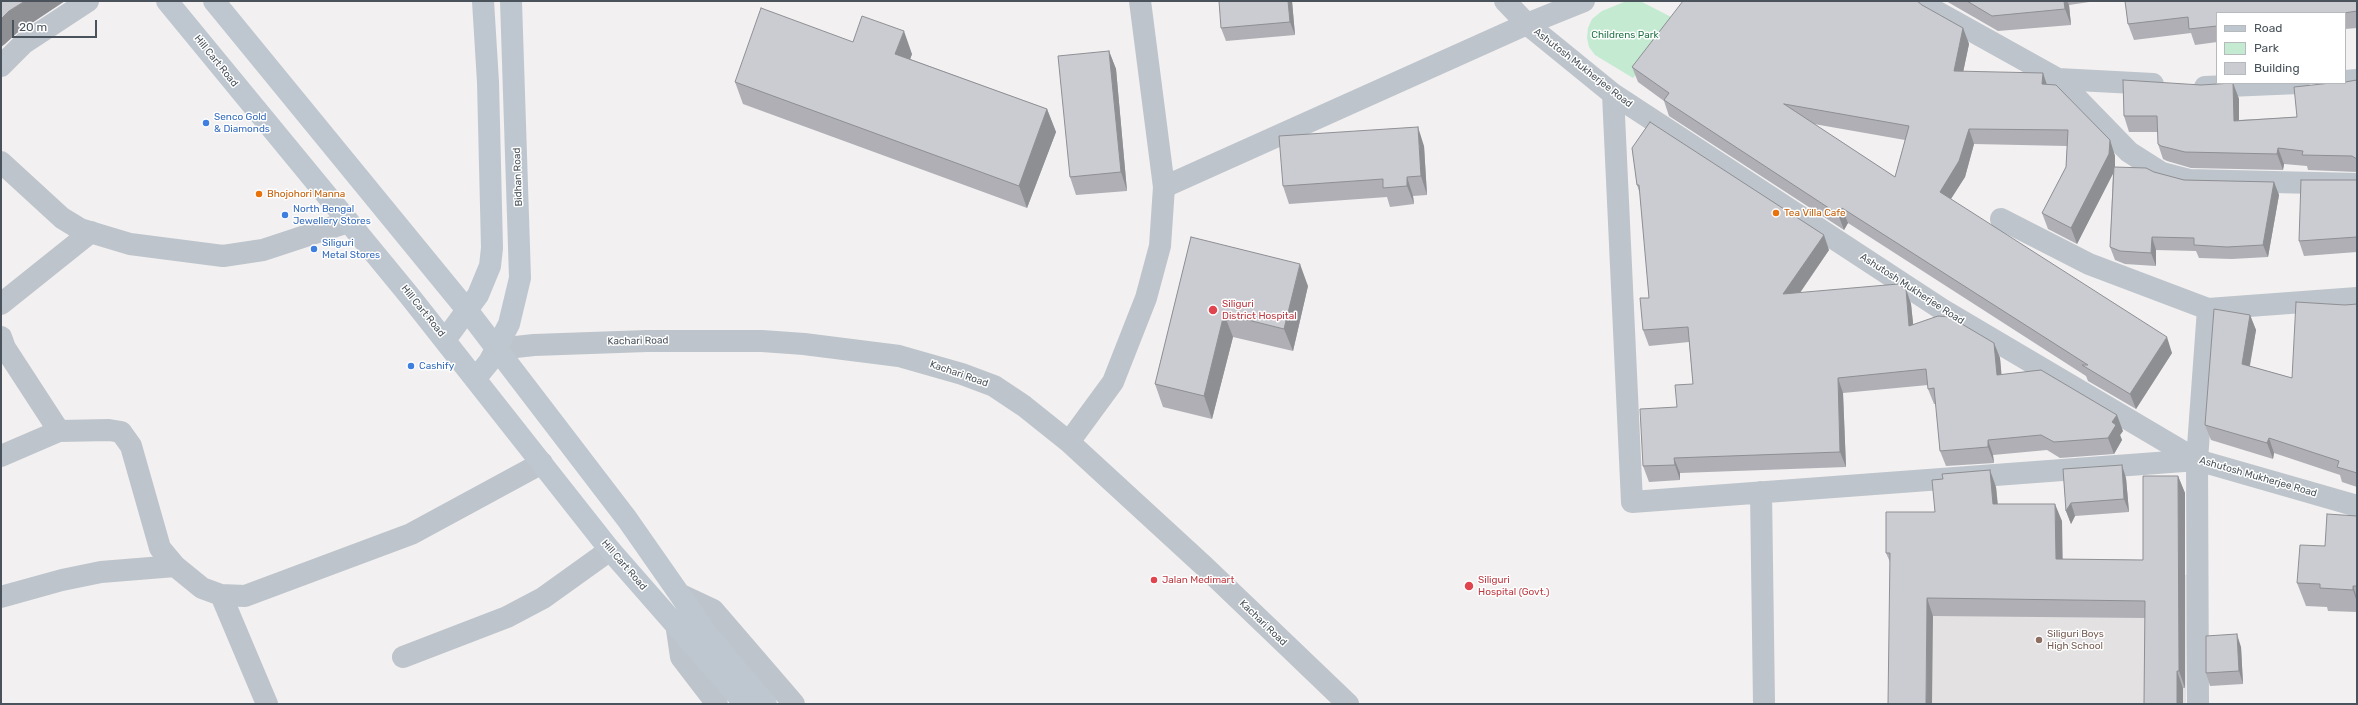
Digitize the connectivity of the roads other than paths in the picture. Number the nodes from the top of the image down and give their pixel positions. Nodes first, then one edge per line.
1 (88, 1) edge
2 (167, 1) edge
3 (214, 1) edge
4 (483, 1) edge
5 (511, 1) edge
6 (1140, 1) edge
7 (1505, 1) edge
8 (1584, 1) edge
9 (1924, 1) edge
10 (1527, 24) junction
11 (1, 66) edge
12 (2058, 79) junction
13 (2357, 80) edge
14 (2346, 81) edge
15 (2281, 84) edge
16 (1613, 94) junction
17 (1, 162) edge
18 (2357, 184) edge
19 (1164, 187) junction
20 (2002, 219) dead end
21 (348, 222) junction
22 (520, 228) junction
23 (491, 230) junction
24 (91, 232) junction
25 (2357, 298) edge
26 (1, 304) edge
27 (2208, 309) junction
28 (467, 310) junction
29 (1, 337) edge
30 (445, 340) junction
31 (497, 349) junction
32 (475, 379) junction
33 (59, 431) junction
34 (1069, 442) junction
35 (1, 456) edge
36 (2197, 460) junction
37 (542, 463) junction
38 (1761, 492) junction
39 (2357, 506) edge
40 (610, 550) junction
41 (175, 566) junction
42 (222, 595) junction
43 (681, 595) junction
44 (1, 597) edge
45 (676, 623) junction
46 (702, 640) junction
47 (403, 657) dead end
48 (267, 704) edge
49 (717, 704) edge
50 (745, 704) edge
51 (766, 704) edge
52 (794, 704) edge
53 (1348, 704) edge
54 (1764, 704) edge
55 (2198, 704) edge

1 - 11 street
2 - 21 main road, Hill Cart Road
3 - 28 main road
4 - 23 main road
5 - 22 main road, Bidhan Road
6 - 19 street
7 - 10 street, Ashutosh Mukherjee Road
8 - 10 street
9 - 12 street
10 - 16 street, Ashutosh Mukherjee Road
10 - 19 street
12 - 15 street
12 - 18 street
13 - 14 street
16 - 36 street, Ashutosh Mukherjee Road
16 - 38 street
17 - 24 street
19 - 34 street
20 - 27 street
21 - 24 street
21 - 30 main road, Hill Cart Road
22 - 23 main road
22 - 31 main road, Bidhan Road
23 - 28 main road
24 - 26 street
25 - 27 street
27 - 36 street
28 - 30 main road
28 - 31 main road
29 - 33 street
30 - 32 main road, Hill Cart Road
31 - 32 main road, Bidhan Road
31 - 34 street, Kachari Road
31 - 43 main road
32 - 37 main road, Hill Cart Road
33 - 35 street
33 - 41 street
34 - 53 street, Kachari Road
36 - 38 street
36 - 39 street, Ashutosh Mukherjee Road
36 - 55 street
37 - 40 main road, Hill Cart Road
37 - 42 street
38 - 54 street
40 - 45 main road, Hill Cart Road
40 - 47 street
41 - 42 street
41 - 44 street
42 - 48 street
43 - 46 main road
43 - 52 street
45 - 46 main road, Hill Cart Road
45 - 49 street
46 - 50 main road
46 - 51 main road

